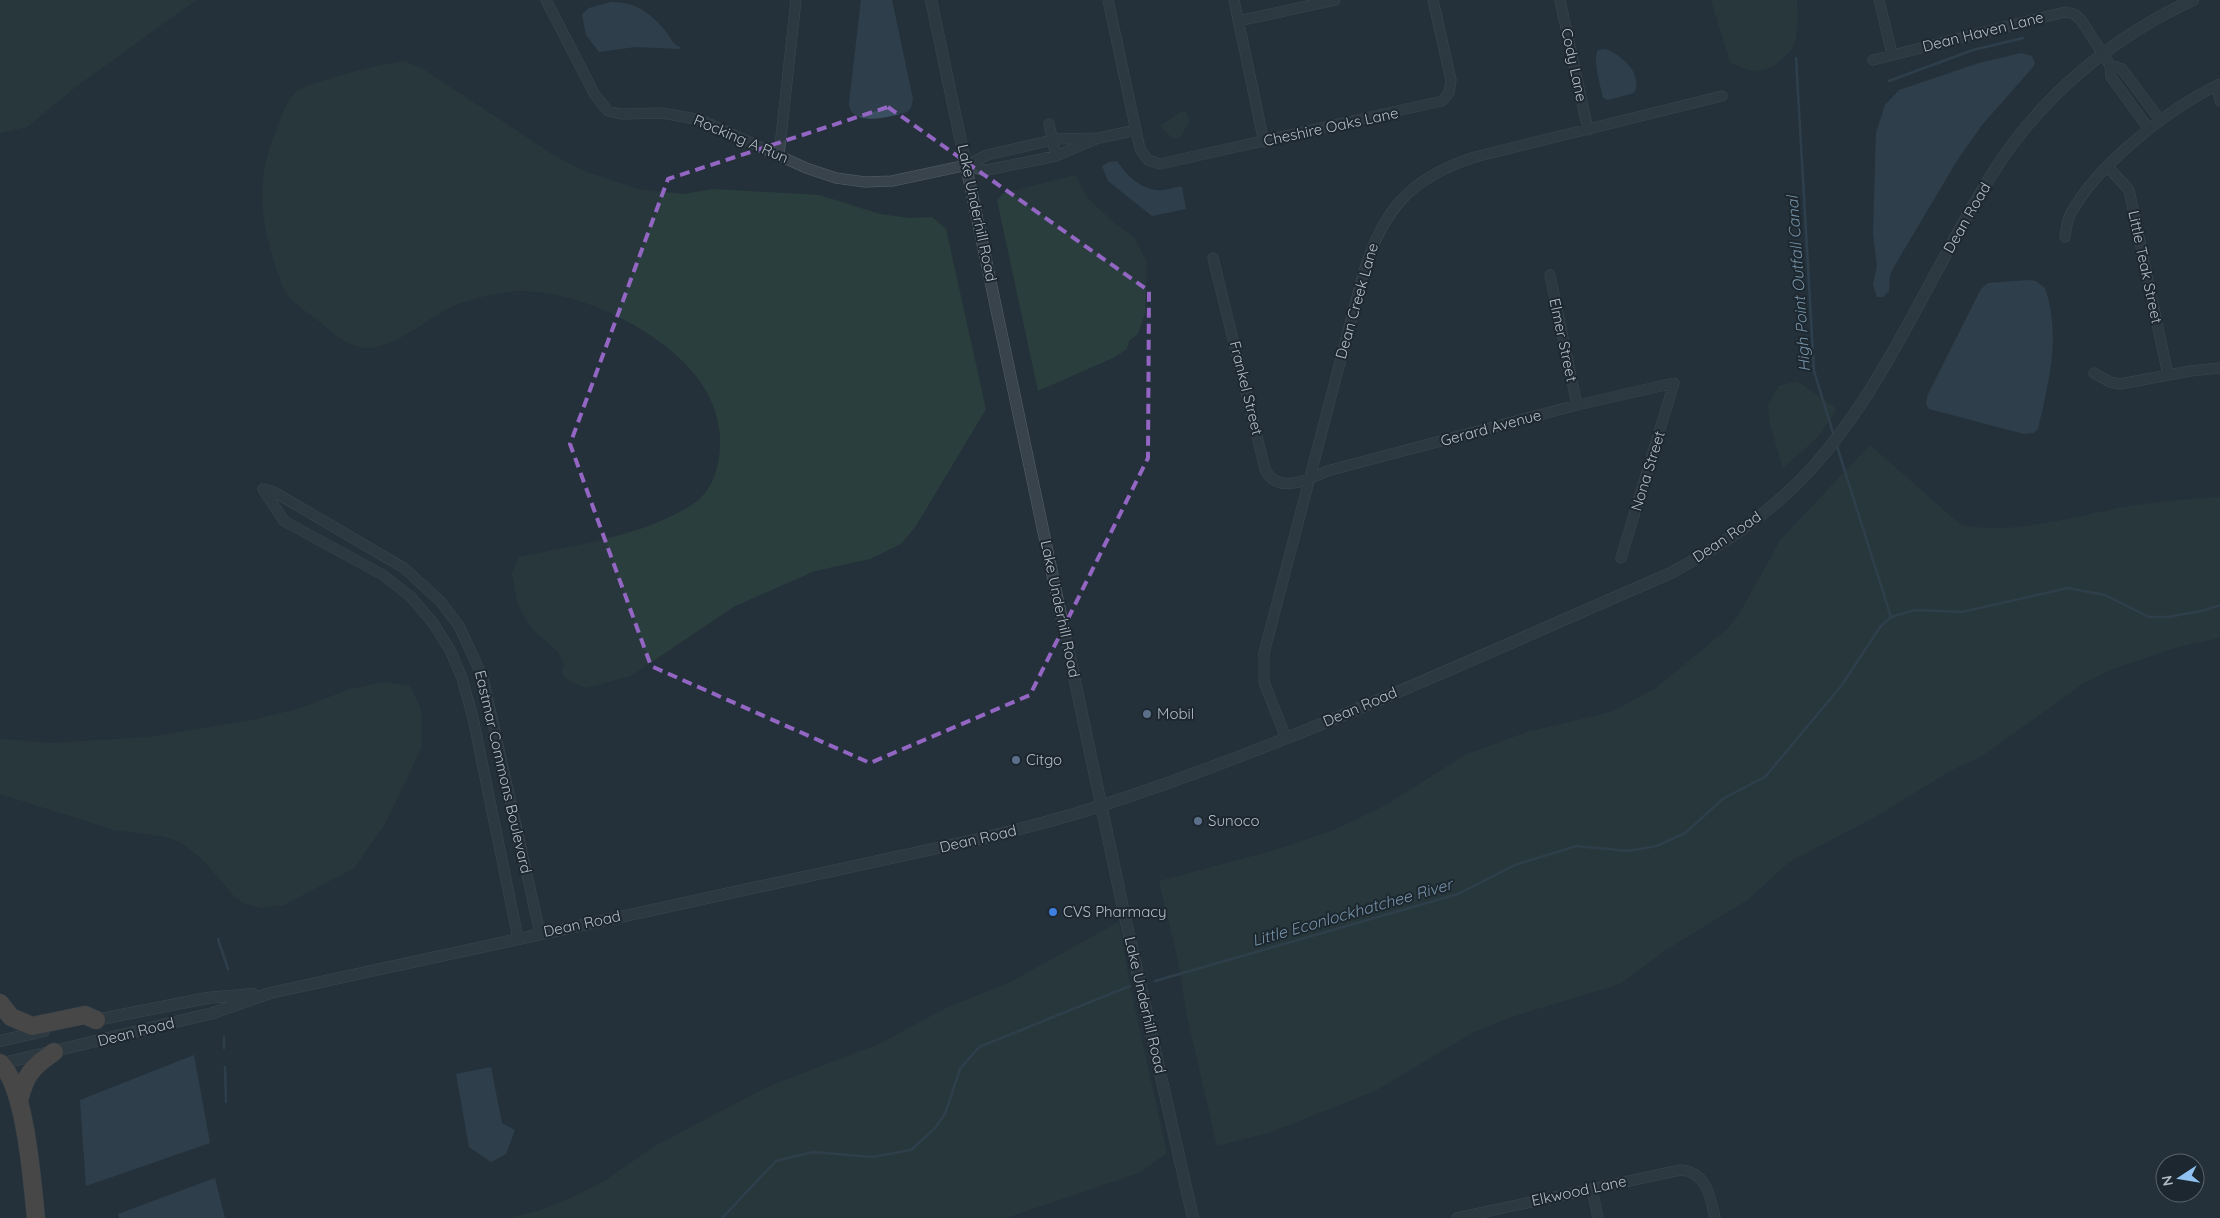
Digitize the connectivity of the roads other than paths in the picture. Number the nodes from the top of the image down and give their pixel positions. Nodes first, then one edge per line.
1 (546, 0) edge
2 (796, 0) edge
3 (931, 0) edge
4 (1108, 0) edge
5 (1234, 0) edge
6 (1335, 0) edge
7 (1433, 0) edge
8 (1560, 0) edge
9 (1879, 0) edge
10 (2193, 0) edge
11 (1238, 21) junction
12 (1892, 54) junction
13 (2103, 54) junction
14 (1874, 60) dead end
15 (2110, 65) junction
16 (2218, 85) edge
17 (1722, 96) dead end
18 (2220, 101) edge
19 (2160, 120) junction
20 (1049, 124) dead end
21 (2149, 129) junction
22 (1136, 130) junction
23 (1588, 130) junction
24 (1099, 138) junction
25 (1052, 140) junction
26 (1264, 142) junction
27 (780, 155) junction
28 (1056, 156) junction
29 (967, 165) junction
30 (2108, 167) junction
31 (2065, 237) dead end
32 (1214, 258) dead end
33 (1550, 275) dead end
34 (2220, 368) edge
35 (2094, 373) dead end
36 (2168, 375) junction
37 (1674, 383) joint
38 (1577, 405) junction
39 (1309, 479) junction
40 (1621, 558) dead end
41 (1286, 738) junction
42 (1102, 806) junction
43 (540, 933) junction
44 (518, 938) junction
45 (270, 993) junction
46 (0, 1003) edge
47 (96, 1020) junction
48 (0, 1041) edge
49 (54, 1052) junction
50 (1, 1064) edge
51 (19, 1101) junction
52 (1592, 1188) junction
53 (36, 1218) edge
54 (1193, 1218) edge
55 (1457, 1218) edge
56 (1598, 1218) edge
57 (1715, 1218) edge

1 - 27 street, Rocking A Run
2 - 27 street
3 - 29 street, Lake Underhill Road
4 - 22 street, Cheshire Oaks Lane
5 - 11 street
6 - 11 street
7 - 26 street, Cheshire Oaks Lane
8 - 23 street, Cody Lane
9 - 12 street
10 - 13 street, Dean Road
11 - 26 street
12 - 13 street, Dean Haven Lane
12 - 14 street, Dean Haven Lane
13 - 15 street, Dean Haven Lane
13 - 41 street, Dean Road
15 - 19 street
15 - 21 street
16 - 18 street
16 - 19 street
17 - 23 street, Dean Creek Lane
19 - 21 street
20 - 25 street
21 - 30 street
22 - 24 street, Rocking A Run
22 - 26 street, Cheshire Oaks Lane
23 - 39 street, Dean Creek Lane
24 - 25 street, Rocking A Run
24 - 28 street, Rocking A Run
25 - 28 street
25 - 29 street, Rocking A Run
27 - 29 street, Rocking A Run
28 - 29 street, Rocking A Run
29 - 42 street, Lake Underhill Road
30 - 31 street
30 - 36 street, Little Teak Street
32 - 39 street, Frankel Street
33 - 38 street, Elmer Street
34 - 36 street
35 - 36 street
37 - 38 street, Gerard Avenue
37 - 40 street, Nona Street
38 - 39 street, Gerard Avenue
39 - 41 street, Dean Creek Lane
41 - 42 street, Dean Road
42 - 43 street, Dean Road
42 - 54 street, Lake Underhill Road
43 - 44 street, Dean Road
43 - 44 street, Eastmar Commons Boulevard
44 - 45 street, Dean Road
45 - 47 street, Dean Road
45 - 49 street, Dean Road
46 - 47 highway
47 - 48 street, Dean Road
49 - 50 street, Dean Road
49 - 51 highway
50 - 51 highway
51 - 53 highway
52 - 55 street, Elkwood Lane
52 - 56 street
52 - 57 street, Elkwood Lane

